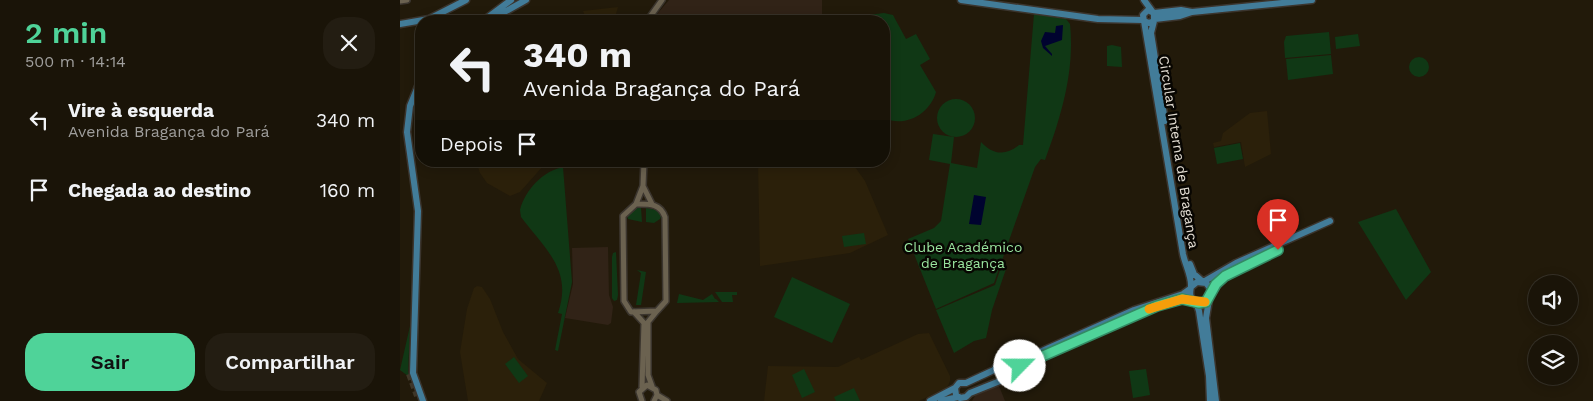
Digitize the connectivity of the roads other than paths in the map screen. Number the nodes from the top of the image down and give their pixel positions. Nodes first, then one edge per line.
1 (407, 0) edge
2 (466, 0) edge
3 (511, 0) edge
4 (517, 0) edge
5 (526, 0) edge
6 (662, 0) edge
7 (961, 0) edge
8 (986, 0) edge
9 (1140, 0) edge
10 (1144, 0) edge
11 (1312, 0) edge
12 (400, 1) edge
13 (504, 6) edge
14 (439, 15) edge
15 (493, 15) edge
16 (497, 15) edge
17 (651, 15) edge
18 (1154, 16) junction
19 (1144, 17) junction
20 (415, 22) edge
21 (400, 24) edge
22 (415, 85) edge
23 (415, 94) edge
24 (644, 167) edge
25 (643, 186) junction
26 (636, 204) junction
27 (652, 204) junction
28 (1330, 221) dead end
29 (1278, 250) dead end
30 (1202, 281) junction
31 (1191, 288) junction
32 (1212, 292) junction
33 (1209, 300) junction
34 (1194, 301) junction
35 (657, 311) junction
36 (634, 312) junction
37 (1004, 365) junction
38 (1009, 373) junction
39 (409, 374) tunnel mouth
40 (652, 386) junction
41 (642, 387) junction
42 (955, 388) junction
43 (958, 397) junction
44 (420, 399) edge
45 (655, 399) edge
46 (642, 401) edge
47 (667, 401) edge
48 (930, 401) edge
49 (941, 401) edge
50 (1210, 401) edge
51 (1216, 401) edge

1 - 12 street
2 - 14 main road
3 - 13 main road
4 - 13 main road
5 - 16 main road
6 - 17 street
7 - 19 main road
8 - 19 main road
9 - 19 main road, Circular Interna de Bragança
10 - 18 main road
11 - 18 main road
13 - 15 main road
18 - 19 main road
18 - 19 main road
18 - 30 main road, Circular Interna de Bragança
19 - 31 main road, Circular Interna de Bragança
20 - 21 main road
22 - 39 main road
23 - 44 main road
24 - 25 street
25 - 26 street
25 - 27 street
26 - 27 street
26 - 36 street
27 - 35 street
28 - 30 main road
29 - 32 main road
30 - 31 main road
30 - 32 main road
31 - 34 main road
31 - 37 main road
32 - 33 main road
33 - 34 main road
33 - 51 main road
34 - 38 main road
34 - 50 main road
35 - 36 street
35 - 40 street
36 - 41 street
37 - 38 main road
37 - 42 main road
38 - 43 main road
40 - 41 street
40 - 45 street
41 - 46 street
42 - 43 main road
42 - 48 main road
43 - 49 main road
45 - 47 street

